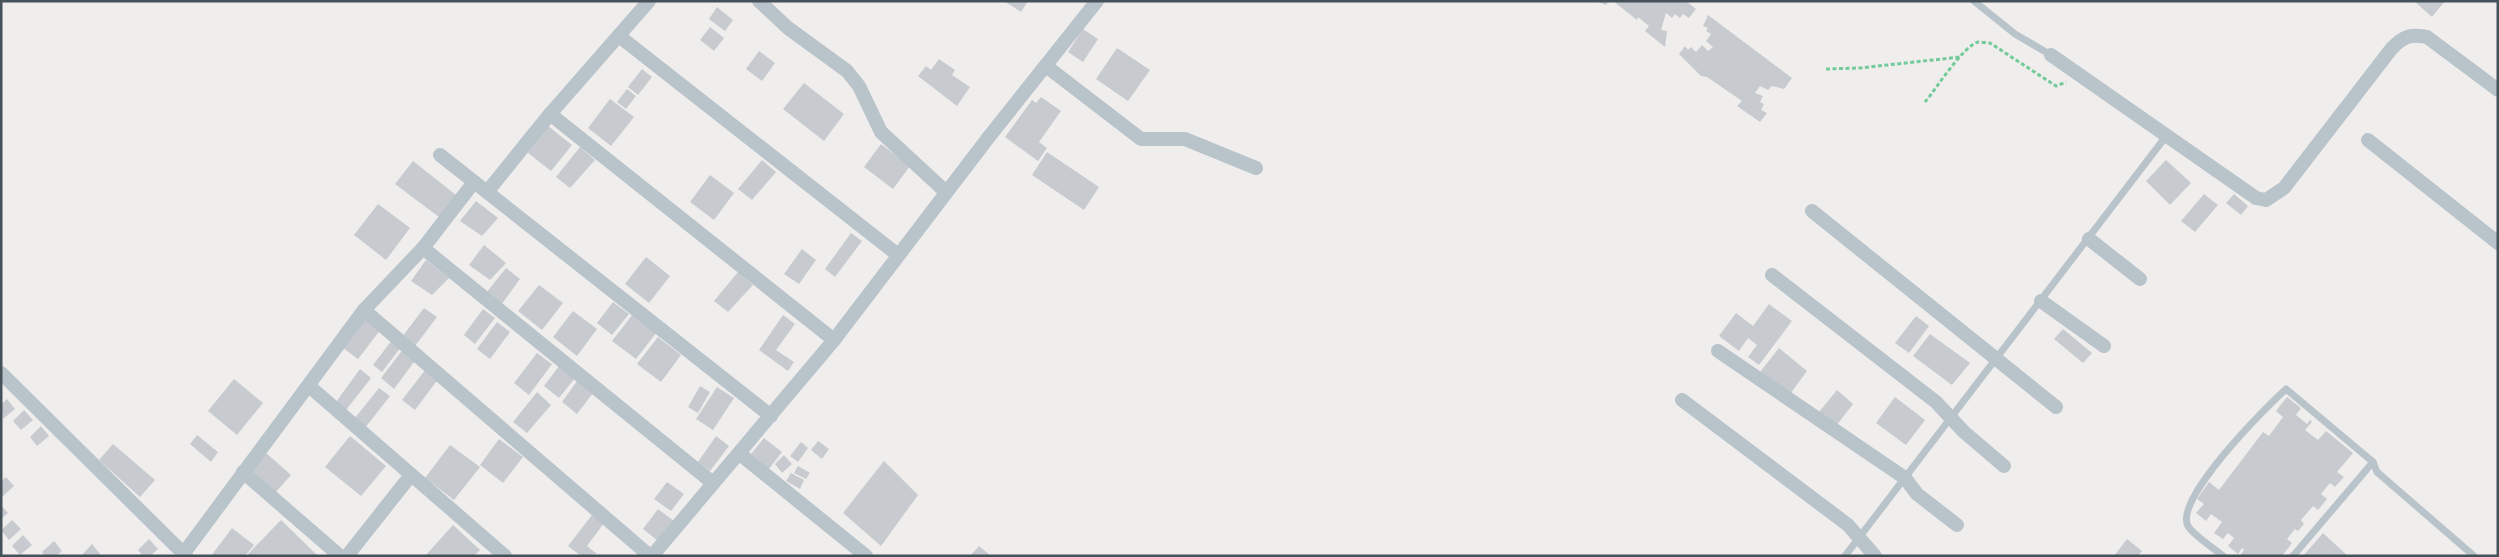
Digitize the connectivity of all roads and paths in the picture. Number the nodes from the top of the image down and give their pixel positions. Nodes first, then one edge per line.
1 (650, 1) edge
2 (760, 1) edge
3 (1097, 1) edge
4 (1974, 1) edge
5 (619, 36) junction
6 (2052, 55) joint
7 (1961, 57) junction
8 (1046, 66) junction
9 (1826, 69) dead end
10 (2075, 73) junction
11 (2498, 90) edge
12 (1926, 102) dead end
13 (550, 114) junction
14 (2167, 135) junction
15 (2368, 140) dead end
16 (440, 155) dead end
17 (1256, 168) dead end
18 (474, 182) junction
19 (487, 192) junction
20 (946, 192) junction
21 (1812, 211) dead end
22 (2089, 239) junction
23 (2498, 243) edge
24 (423, 248) junction
25 (898, 255) junction
26 (1772, 275) dead end
27 (2140, 279) dead end
28 (2041, 300) junction
29 (364, 310) junction
30 (834, 340) junction
31 (2104, 346) dead end
32 (1718, 351) dead end
33 (1997, 359) junction
34 (1, 373) edge
35 (309, 386) junction
36 (1682, 400) dead end
37 (2056, 407) dead end
38 (771, 416) junction
39 (1951, 418) junction
40 (740, 454) junction
41 (2373, 462) junction
42 (2004, 466) dead end
43 (243, 472) junction
44 (411, 475) junction
45 (1905, 478) junction
46 (714, 483) junction
47 (1957, 525) dead end
48 (1859, 538) junction
49 (185, 554) edge
50 (340, 556) edge
51 (347, 556) edge
52 (505, 556) edge
53 (651, 556) edge
54 (866, 556) edge
55 (1845, 556) edge
56 (1875, 556) edge
57 (2223, 556) edge
58 (2293, 556) edge
59 (2474, 556) edge

1 - 5 street
2 - 20 street
3 - 8 street
4 - 6 lane
5 - 13 street
5 - 25 street
6 - 10 street
7 - 9 path
7 - 10 path
7 - 12 path
8 - 17 street
8 - 20 street
10 - 14 street
11 - 14 street
13 - 19 street
13 - 30 street
14 - 22 lane
15 - 23 street
16 - 18 street
18 - 19 street
18 - 24 street
19 - 38 street
20 - 25 street
21 - 33 street
22 - 27 street
22 - 28 lane
24 - 29 street
24 - 46 street
25 - 30 street
26 - 39 street
28 - 31 street
28 - 33 lane
29 - 35 street
29 - 53 street
30 - 38 street
32 - 45 street
33 - 37 street
33 - 39 lane
34 - 49 street
35 - 43 street
35 - 44 street
36 - 48 street
38 - 40 street
39 - 42 street
39 - 45 lane
40 - 46 street
40 - 54 street
41 - 57 lane
41 - 58 lane
41 - 59 lane
43 - 49 street
43 - 50 street
44 - 51 street
44 - 52 street
45 - 47 street
45 - 48 lane
46 - 53 street
48 - 55 lane
48 - 56 street

